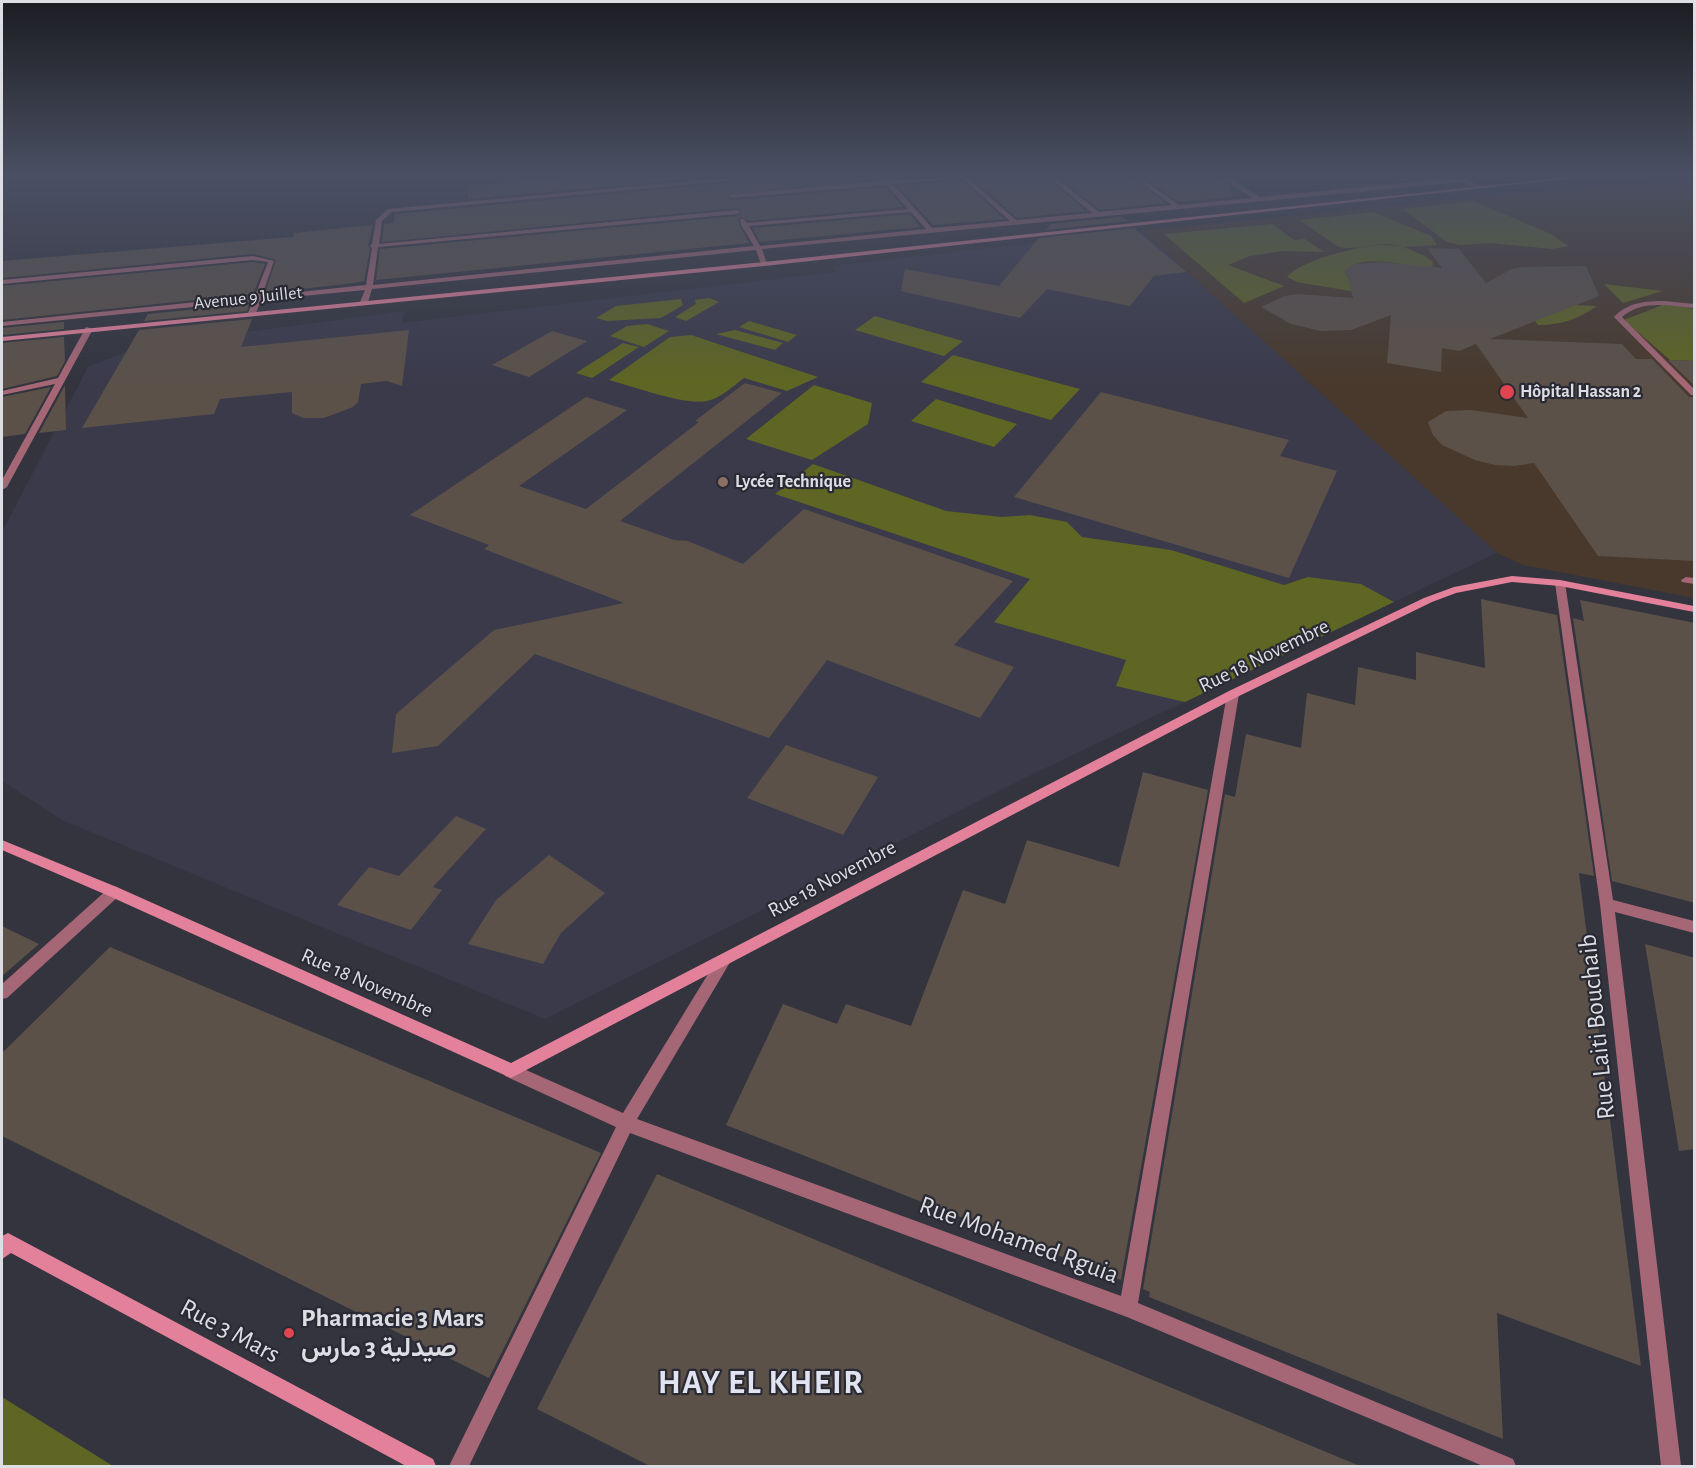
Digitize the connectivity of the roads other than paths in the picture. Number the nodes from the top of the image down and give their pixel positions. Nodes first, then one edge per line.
1 (374, 246) edge
2 (758, 247) junction
3 (763, 247) edge
4 (926, 247) edge
5 (764, 264) junction
6 (2, 282) edge
7 (369, 288) junction
8 (259, 299) junction
9 (364, 302) junction
10 (1695, 306) edge
11 (252, 313) junction
12 (2, 324) edge
13 (89, 329) junction
14 (2, 339) edge
15 (61, 380) junction
16 (2, 393) edge
17 (1695, 393) edge
18 (2, 487) edge
19 (1560, 583) junction
20 (1695, 609) edge
21 (1233, 694) junction
22 (2, 845) edge
23 (114, 892) junction
24 (1607, 904) junction
25 (1695, 927) edge
26 (724, 960) junction
27 (2, 993) edge
28 (512, 1071) junction
29 (626, 1123) junction
30 (4, 1244) edge
31 (1128, 1308) junction
32 (426, 1467) edge
33 (459, 1467) edge
34 (1506, 1467) edge
35 (1671, 1467) edge

1 - 7 street
2 - 3 street
2 - 5 street
2 - 7 street
4 - 5 street, Avenue 9 Juillet
5 - 9 street, Avenue 9 Juillet
6 - 8 street
7 - 8 street
7 - 9 street
8 - 11 street
8 - 12 street
9 - 11 street, Avenue 9 Juillet
10 - 17 street
11 - 13 street, Avenue 9 Juillet
13 - 14 street, Avenue 9 Juillet
13 - 15 street
15 - 16 street
15 - 18 street
19 - 20 street, Rue 18 Novembre
19 - 21 street, Rue 18 Novembre
19 - 24 street, Rue Laiti Bouchaib
21 - 26 street, Rue 18 Novembre
21 - 31 street
22 - 23 street, Rue 18 Novembre
23 - 27 street
23 - 28 street, Rue 18 Novembre
24 - 25 street
24 - 35 street, Rue Laiti Bouchaib
26 - 28 street, Rue 18 Novembre
26 - 29 street
28 - 29 street, Rue Mohamed Rguia
29 - 31 street, Rue Mohamed Rguia
29 - 33 street
30 - 32 street, Rue 3 Mars
31 - 34 street, Rue Mohamed Rguia

